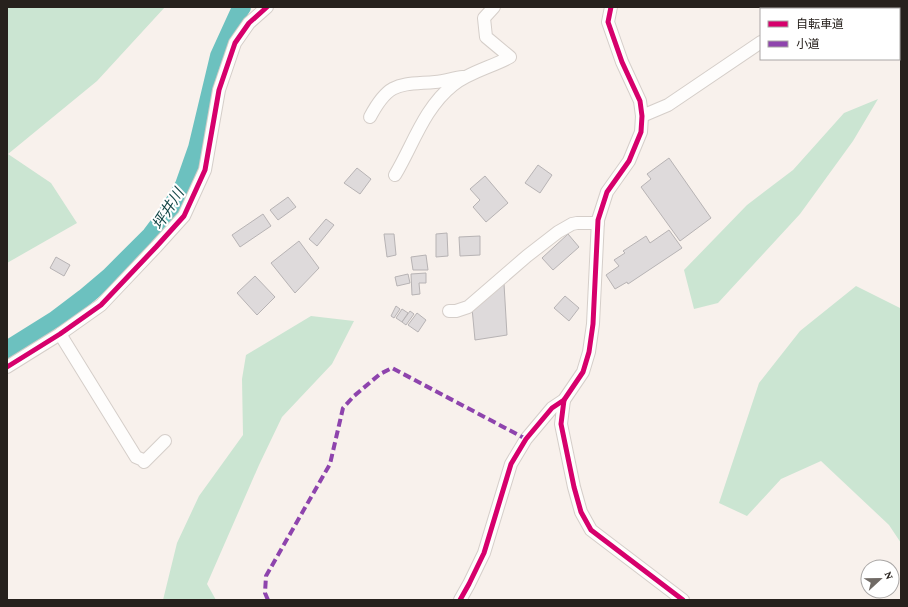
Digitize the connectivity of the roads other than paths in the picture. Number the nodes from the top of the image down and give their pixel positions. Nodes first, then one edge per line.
1 (267, 7) edge
2 (494, 7) edge
3 (611, 7) edge
4 (760, 43) edge
5 (469, 76) junction
6 (642, 116) junction
7 (370, 117) dead end
8 (395, 175) dead end
9 (598, 223) junction
10 (449, 311) dead end
11 (60, 334) junction
12 (7, 367) edge
13 (564, 400) junction
14 (165, 441) dead end
15 (460, 600) edge
16 (683, 600) edge

1 - 11 street
2 - 5 street
3 - 6 street
4 - 6 street
5 - 7 street
5 - 8 street
6 - 9 street
9 - 10 street
9 - 13 street
11 - 12 street
11 - 14 street
13 - 15 street
13 - 16 street

